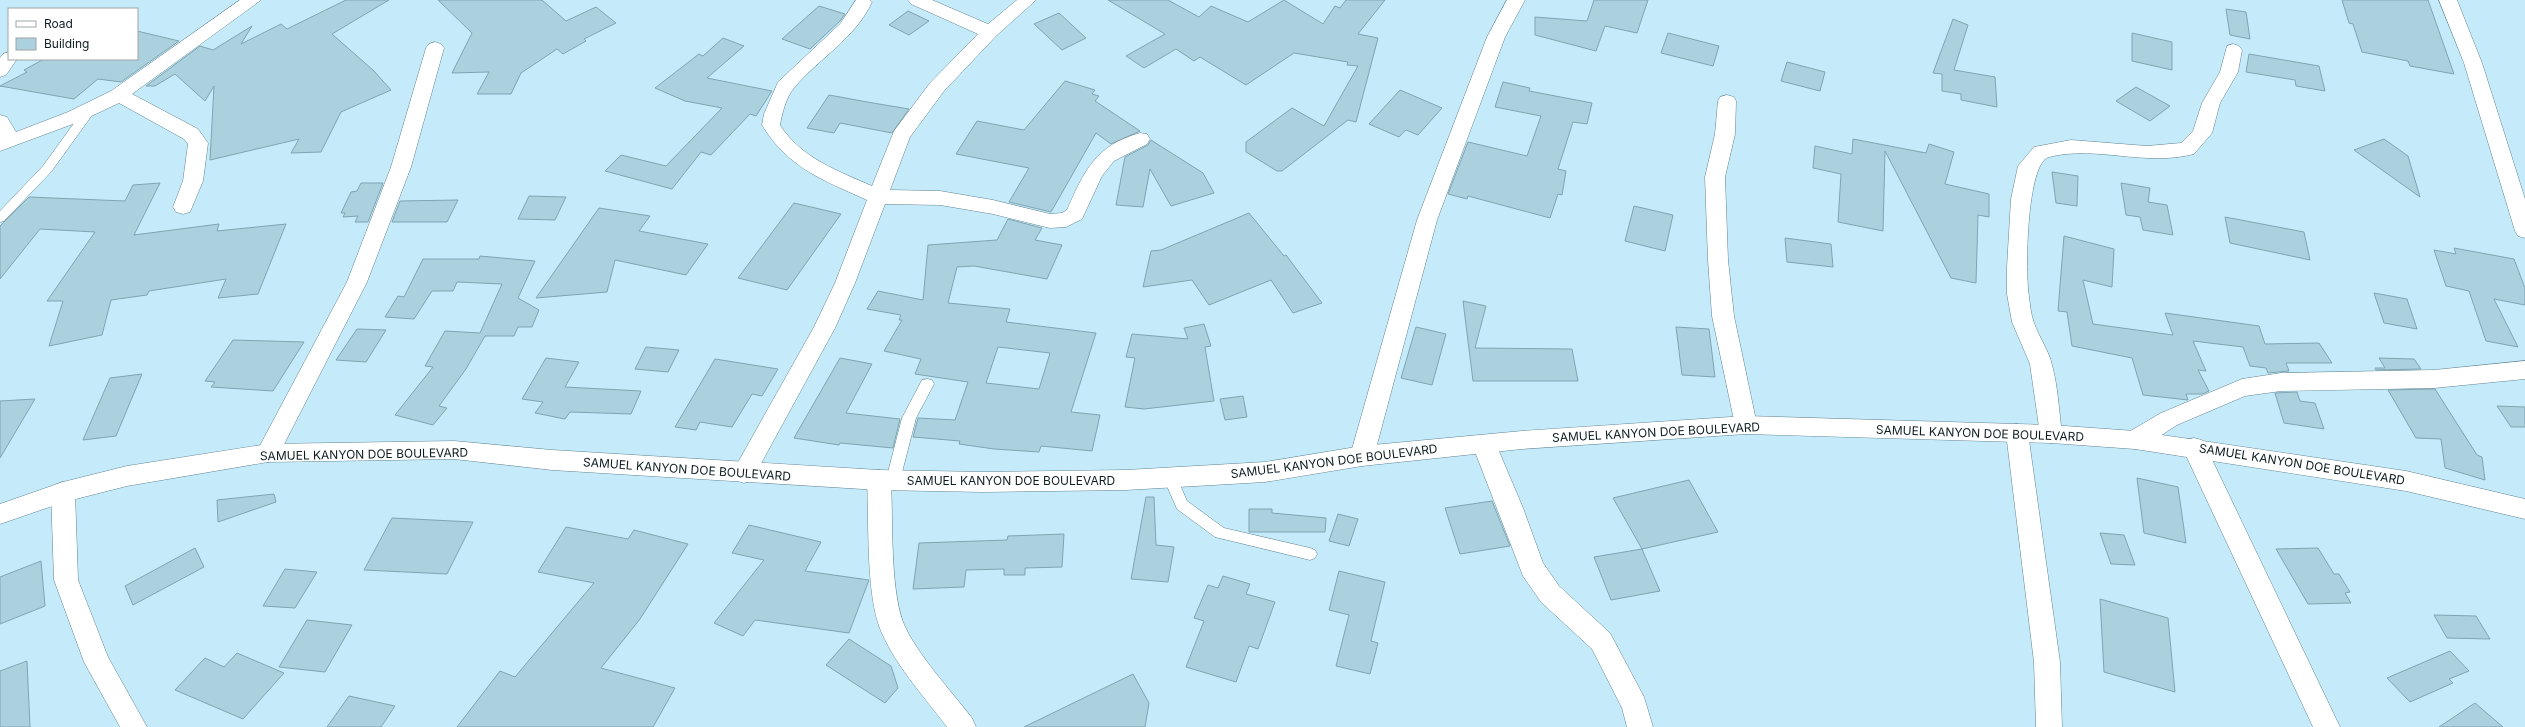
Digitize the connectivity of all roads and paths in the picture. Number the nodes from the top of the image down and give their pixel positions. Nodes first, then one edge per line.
1 (252, 0) edge
2 (916, 0) edge
3 (1027, 0) edge
4 (1516, 0) edge
5 (2448, 0) edge
6 (862, 2) dead end
7 (990, 32) junction
8 (435, 48) dead end
9 (2232, 50) dead end
10 (8, 59) edge
11 (0, 71) edge
12 (119, 95) junction
13 (1727, 101) dead end
14 (89, 111) junction
15 (0, 121) edge
16 (1140, 139) dead end
17 (6, 143) edge
18 (879, 197) junction
19 (183, 207) dead end
20 (0, 218) edge
21 (2525, 232) edge
22 (2525, 370) edge
23 (927, 384) dead end
24 (1746, 425) junction
25 (2017, 433) junction
26 (2051, 434) junction
27 (2135, 440) junction
28 (1484, 444) junction
29 (2194, 447) junction
30 (268, 453) junction
31 (1362, 456) junction
32 (744, 473) junction
33 (1170, 477) junction
34 (886, 480) junction
35 (63, 492) junction
36 (2525, 509) edge
37 (0, 514) edge
38 (1310, 554) dead end
39 (134, 727) edge
40 (963, 727) edge
41 (1640, 727) edge
42 (2049, 727) edge
43 (2328, 727) edge

1 - 12 street
2 - 7 street
3 - 7 street
4 - 31 street
5 - 21 street
6 - 18 street
7 - 18 street
8 - 30 street
9 - 26 street
10 - 11 street
12 - 14 street
12 - 19 street
13 - 24 street
14 - 17 street
14 - 20 lane
15 - 17 street
16 - 18 street
18 - 32 street
22 - 27 street
23 - 34 lane
24 - 25 street, SAMUEL KANYON DOE BOULEVARD
24 - 28 street, SAMUEL KANYON DOE BOULEVARD
25 - 26 street, SAMUEL KANYON DOE BOULEVARD
25 - 42 street
26 - 27 street, SAMUEL KANYON DOE BOULEVARD
27 - 29 street, SAMUEL KANYON DOE BOULEVARD
28 - 31 street, SAMUEL KANYON DOE BOULEVARD
28 - 41 street
29 - 36 street, SAMUEL KANYON DOE BOULEVARD
29 - 43 street
30 - 32 street, SAMUEL KANYON DOE BOULEVARD
30 - 35 street, SAMUEL KANYON DOE BOULEVARD
31 - 33 street, SAMUEL KANYON DOE BOULEVARD
32 - 34 street, SAMUEL KANYON DOE BOULEVARD
33 - 34 street, SAMUEL KANYON DOE BOULEVARD
33 - 38 lane
34 - 40 street
35 - 37 street, SAMUEL KANYON DOE BOULEVARD
35 - 39 street

